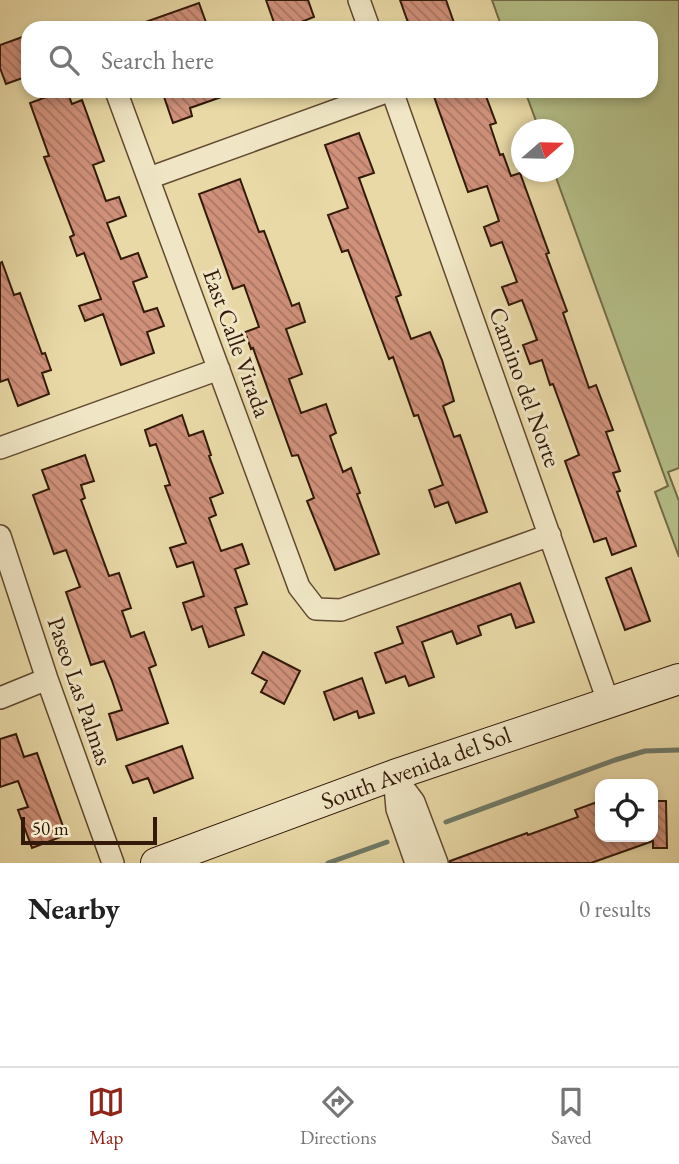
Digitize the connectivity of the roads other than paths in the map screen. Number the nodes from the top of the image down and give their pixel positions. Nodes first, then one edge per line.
1 (359, 0) edge
2 (366, 21) edge
3 (119, 98) edge
4 (372, 98) edge
5 (394, 98) edge
6 (149, 178) junction
7 (219, 369) junction
8 (0, 448) edge
9 (550, 535) junction
10 (0, 536) edge
11 (47, 679) junction
12 (679, 679) edge
13 (0, 698) edge
14 (608, 701) junction
15 (394, 775) junction
16 (113, 863) edge
17 (156, 863) edge
18 (416, 863) edge
19 (436, 863) edge

1 - 2 street
3 - 6 street, East Calle Virada
4 - 6 street
5 - 9 street, Camino del Norte
6 - 7 street, East Calle Virada
7 - 8 street
7 - 9 street, East Calle Virada
9 - 14 street, Camino del Norte
10 - 11 street, Paseo Las Palmas
11 - 13 street
11 - 16 street, Paseo Las Palmas
12 - 14 street, South Avenida del Sol
14 - 15 street, South Avenida del Sol
15 - 17 street, South Avenida del Sol
15 - 18 street
15 - 19 street

